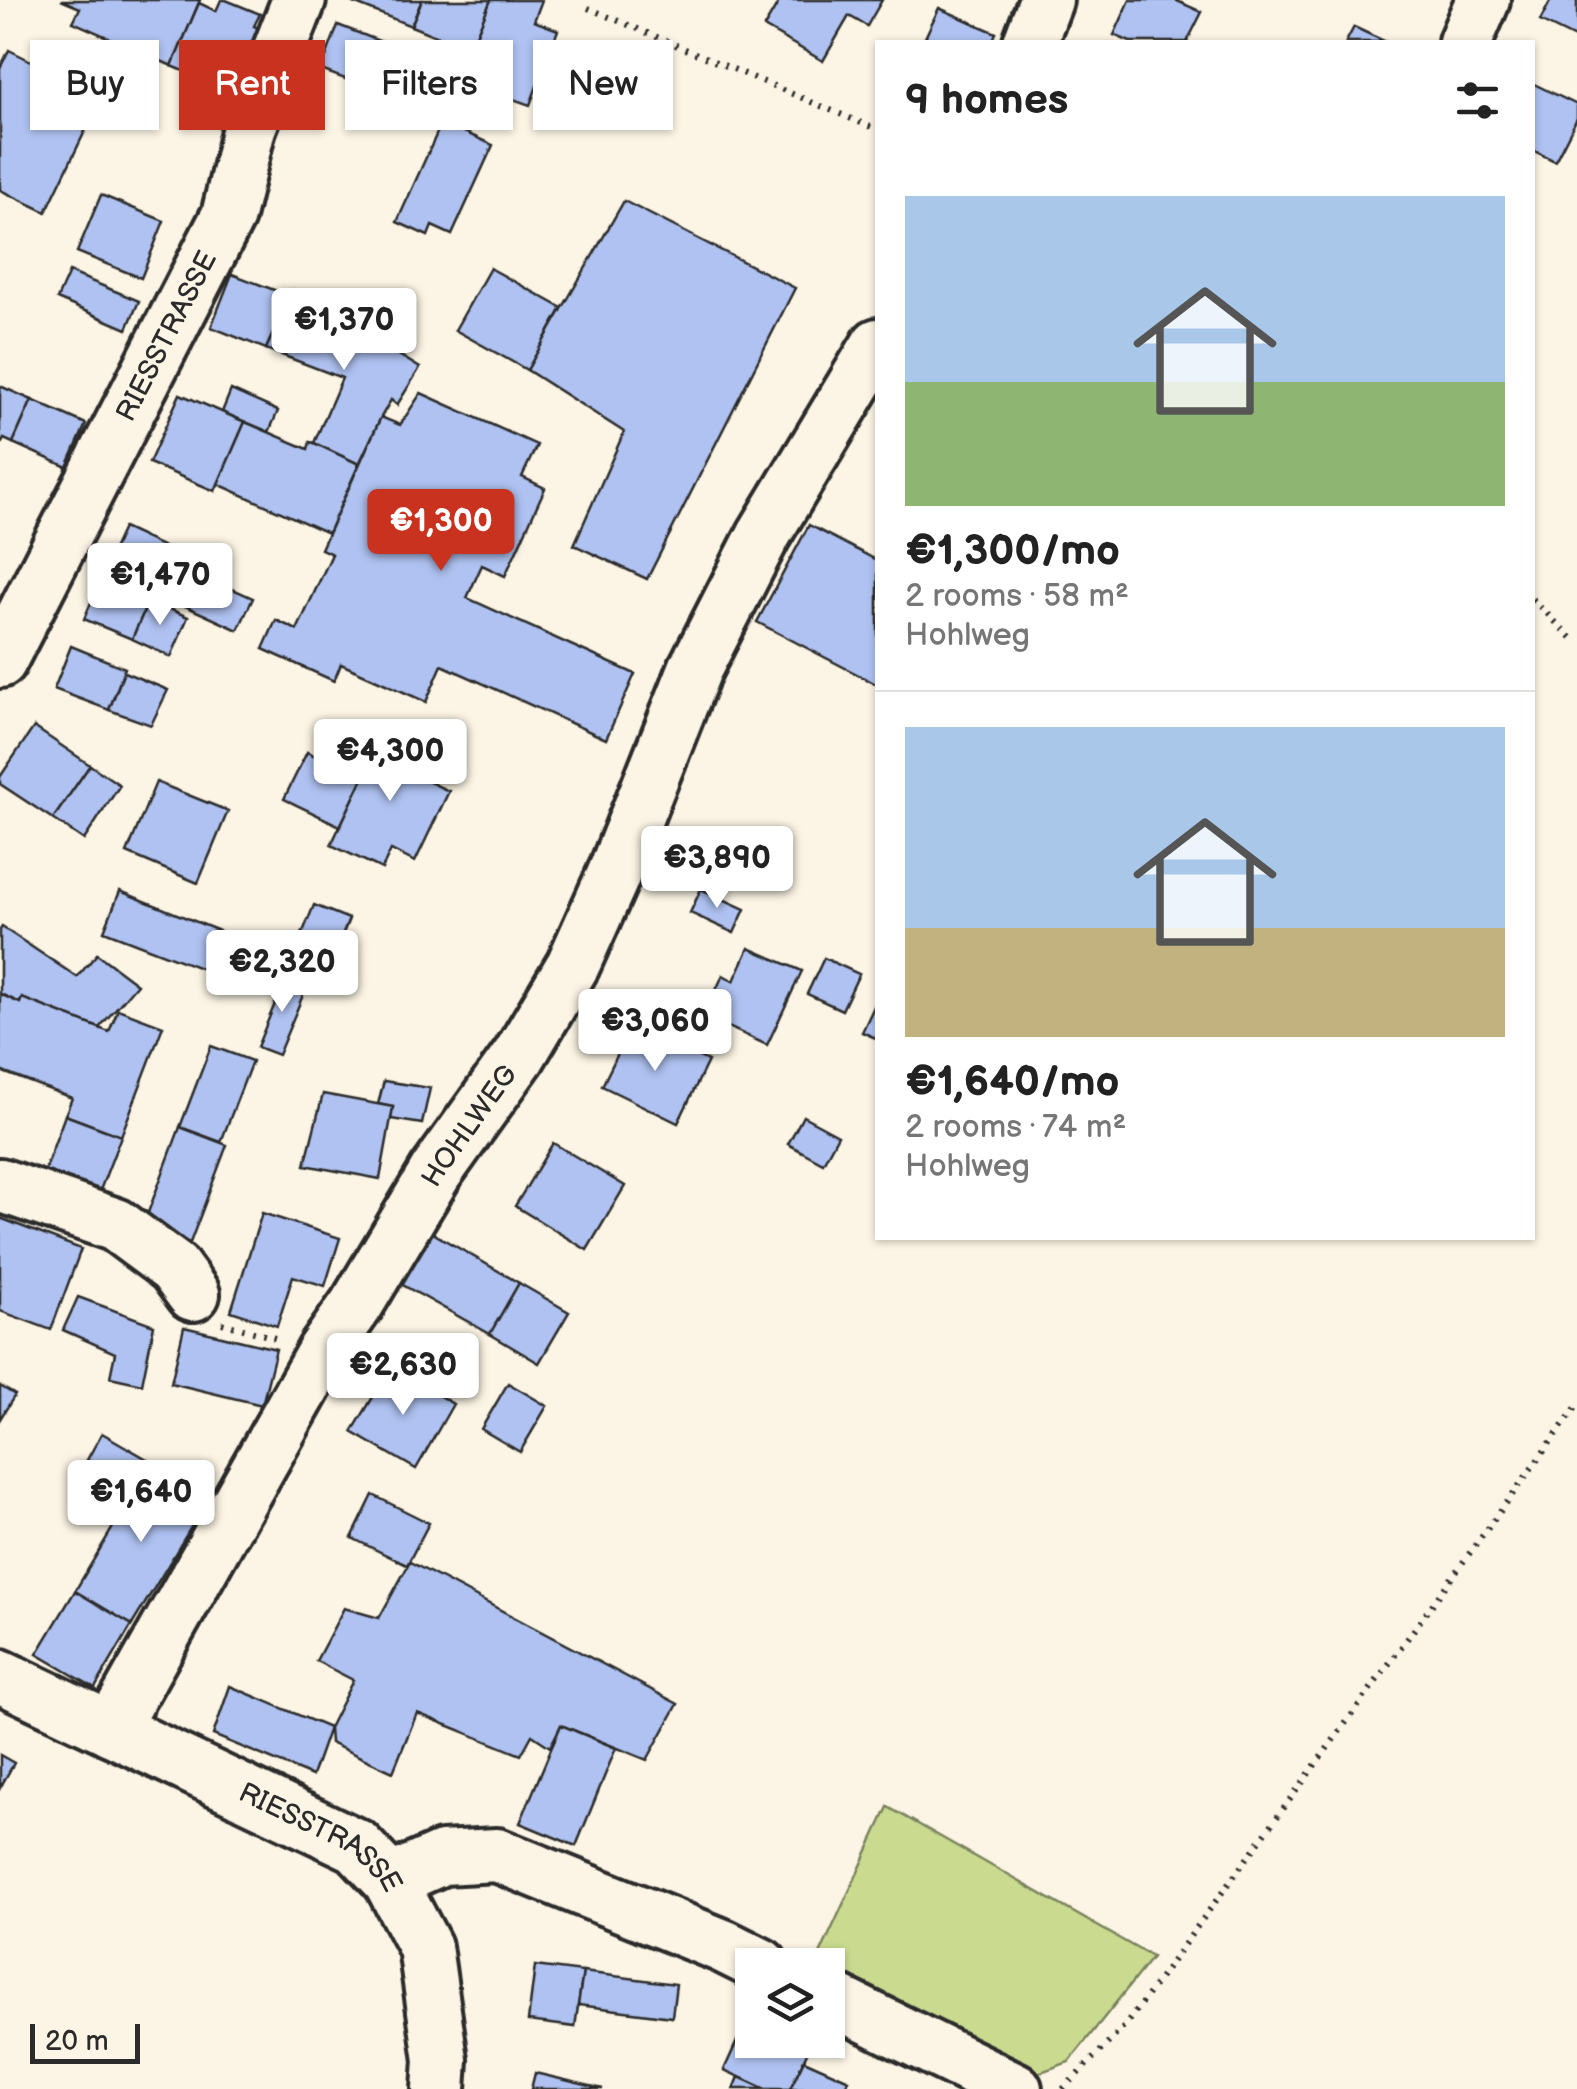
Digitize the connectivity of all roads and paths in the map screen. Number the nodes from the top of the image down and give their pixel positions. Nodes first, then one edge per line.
1 (299, 0) edge
2 (1046, 0) edge
3 (1483, 0) edge
4 (588, 8) dead end
5 (1031, 40) edge
6 (1465, 40) edge
7 (875, 129) edge
8 (875, 350) edge
9 (1535, 602) edge
10 (1577, 643) edge
11 (0, 660) edge
12 (0, 1184) edge
13 (194, 1294) joint
14 (324, 1351) junction
15 (1577, 1406) edge
16 (0, 1676) edge
17 (111, 1728) junction
18 (390, 1880) junction
19 (735, 1952) edge
20 (845, 2005) edge
21 (439, 2089) edge
22 (1016, 2089) edge
23 (1063, 2089) edge

1 - 11 street, RIESSTRASSE
2 - 5 street
3 - 6 street
4 - 7 path
8 - 14 street, HOHLWEG
9 - 10 path
12 - 13 street
13 - 14 path
14 - 17 street, HOHLWEG
15 - 23 path
16 - 17 street, RIESSTRASSE
17 - 18 street, RIESSTRASSE
18 - 19 street, RIESSTRASSE
18 - 21 street
20 - 22 street

